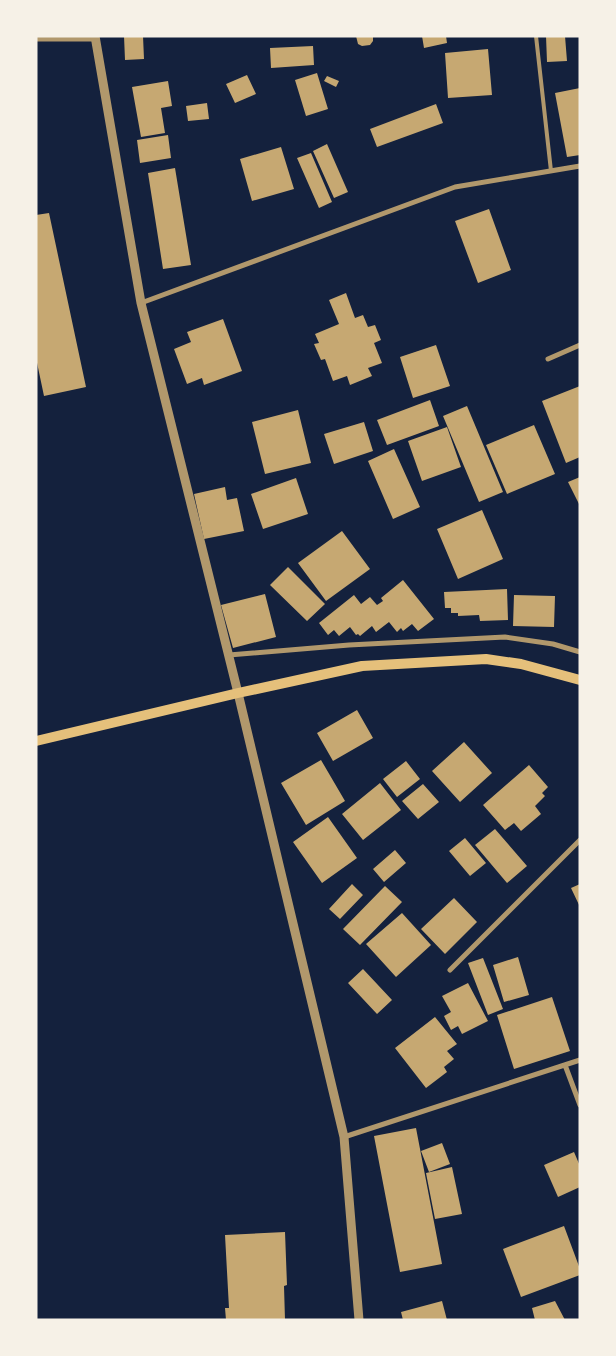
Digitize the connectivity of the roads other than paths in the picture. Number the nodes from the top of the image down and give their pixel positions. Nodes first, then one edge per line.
1 (536, 36) edge
2 (95, 38) edge
3 (36, 39) edge
4 (580, 166) edge
5 (551, 171) junction
6 (141, 303) junction
7 (580, 345) edge
8 (548, 359) dead end
9 (580, 652) edge
10 (229, 655) junction
11 (580, 680) edge
12 (238, 693) junction
13 (36, 741) edge
14 (580, 840) edge
15 (450, 970) dead end
16 (580, 1060) edge
17 (564, 1065) junction
18 (580, 1105) edge
19 (344, 1136) junction
20 (359, 1320) edge

1 - 5 lane
2 - 3 street
2 - 6 street
4 - 5 street
5 - 6 street
6 - 10 street
7 - 8 street
9 - 10 street
10 - 12 street
11 - 12 main road
12 - 13 main road
12 - 19 street
14 - 15 street
16 - 17 street
17 - 18 street
17 - 19 street
19 - 20 street

